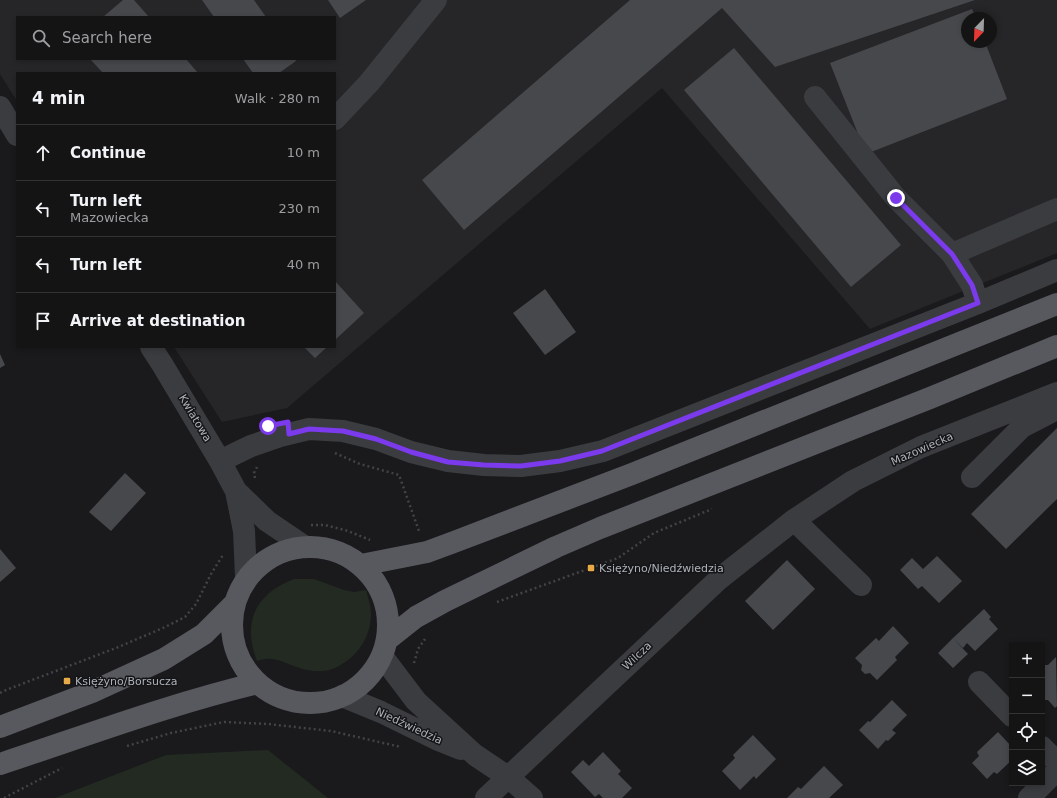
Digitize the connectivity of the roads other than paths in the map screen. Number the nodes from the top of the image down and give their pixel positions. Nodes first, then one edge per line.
1 (436, 0) edge
2 (815, 97) dead end
3 (0, 107) edge
4 (336, 118) edge
5 (16, 133) edge
6 (1057, 209) edge
7 (952, 254) junction
8 (1057, 270) edge
9 (978, 303) junction
10 (1057, 304) edge
11 (1057, 346) edge
12 (152, 348) edge
13 (1057, 393) edge
14 (1057, 409) edge
15 (220, 462) junction
16 (972, 477) dead end
17 (245, 487) junction
18 (794, 520) junction
19 (304, 546) junction
20 (361, 565) junction
21 (246, 578) junction
22 (861, 585) dead end
23 (234, 604) junction
24 (385, 648) junction
25 (979, 682) dead end
26 (258, 683) junction
27 (342, 696) junction
28 (1010, 714) edge
29 (0, 727) edge
30 (1045, 750) edge
31 (475, 755) junction
32 (1057, 762) edge
33 (0, 764) edge
34 (1057, 770) edge
35 (508, 777) junction
36 (486, 798) edge
37 (532, 798) edge
38 (1029, 798) edge

1 - 4 street
2 - 7 street
3 - 5 street
6 - 7 street
7 - 9 street
8 - 9 street
9 - 15 street
10 - 20 main road
11 - 24 main road
12 - 15 street, Kwiatowa
13 - 18 street, Mazowiecka
14 - 16 street
15 - 17 street, Kwiatowa
17 - 19 street, Kwiatowa
17 - 21 street, Kwiatowa
18 - 22 street
18 - 35 street, Wilcza
19 - 20 main road
19 - 21 main road
20 - 24 main road
21 - 23 main road
23 - 26 main road
23 - 29 main road
24 - 27 main road
24 - 31 street, Niedźwiedzia
25 - 28 street
26 - 27 main road
26 - 33 main road
27 - 31 street, Niedźwiedzia
30 - 32 street
31 - 35 street, Niedźwiedzia
34 - 38 street
35 - 36 street, Wilcza
35 - 37 street, Niedźwiedzia

